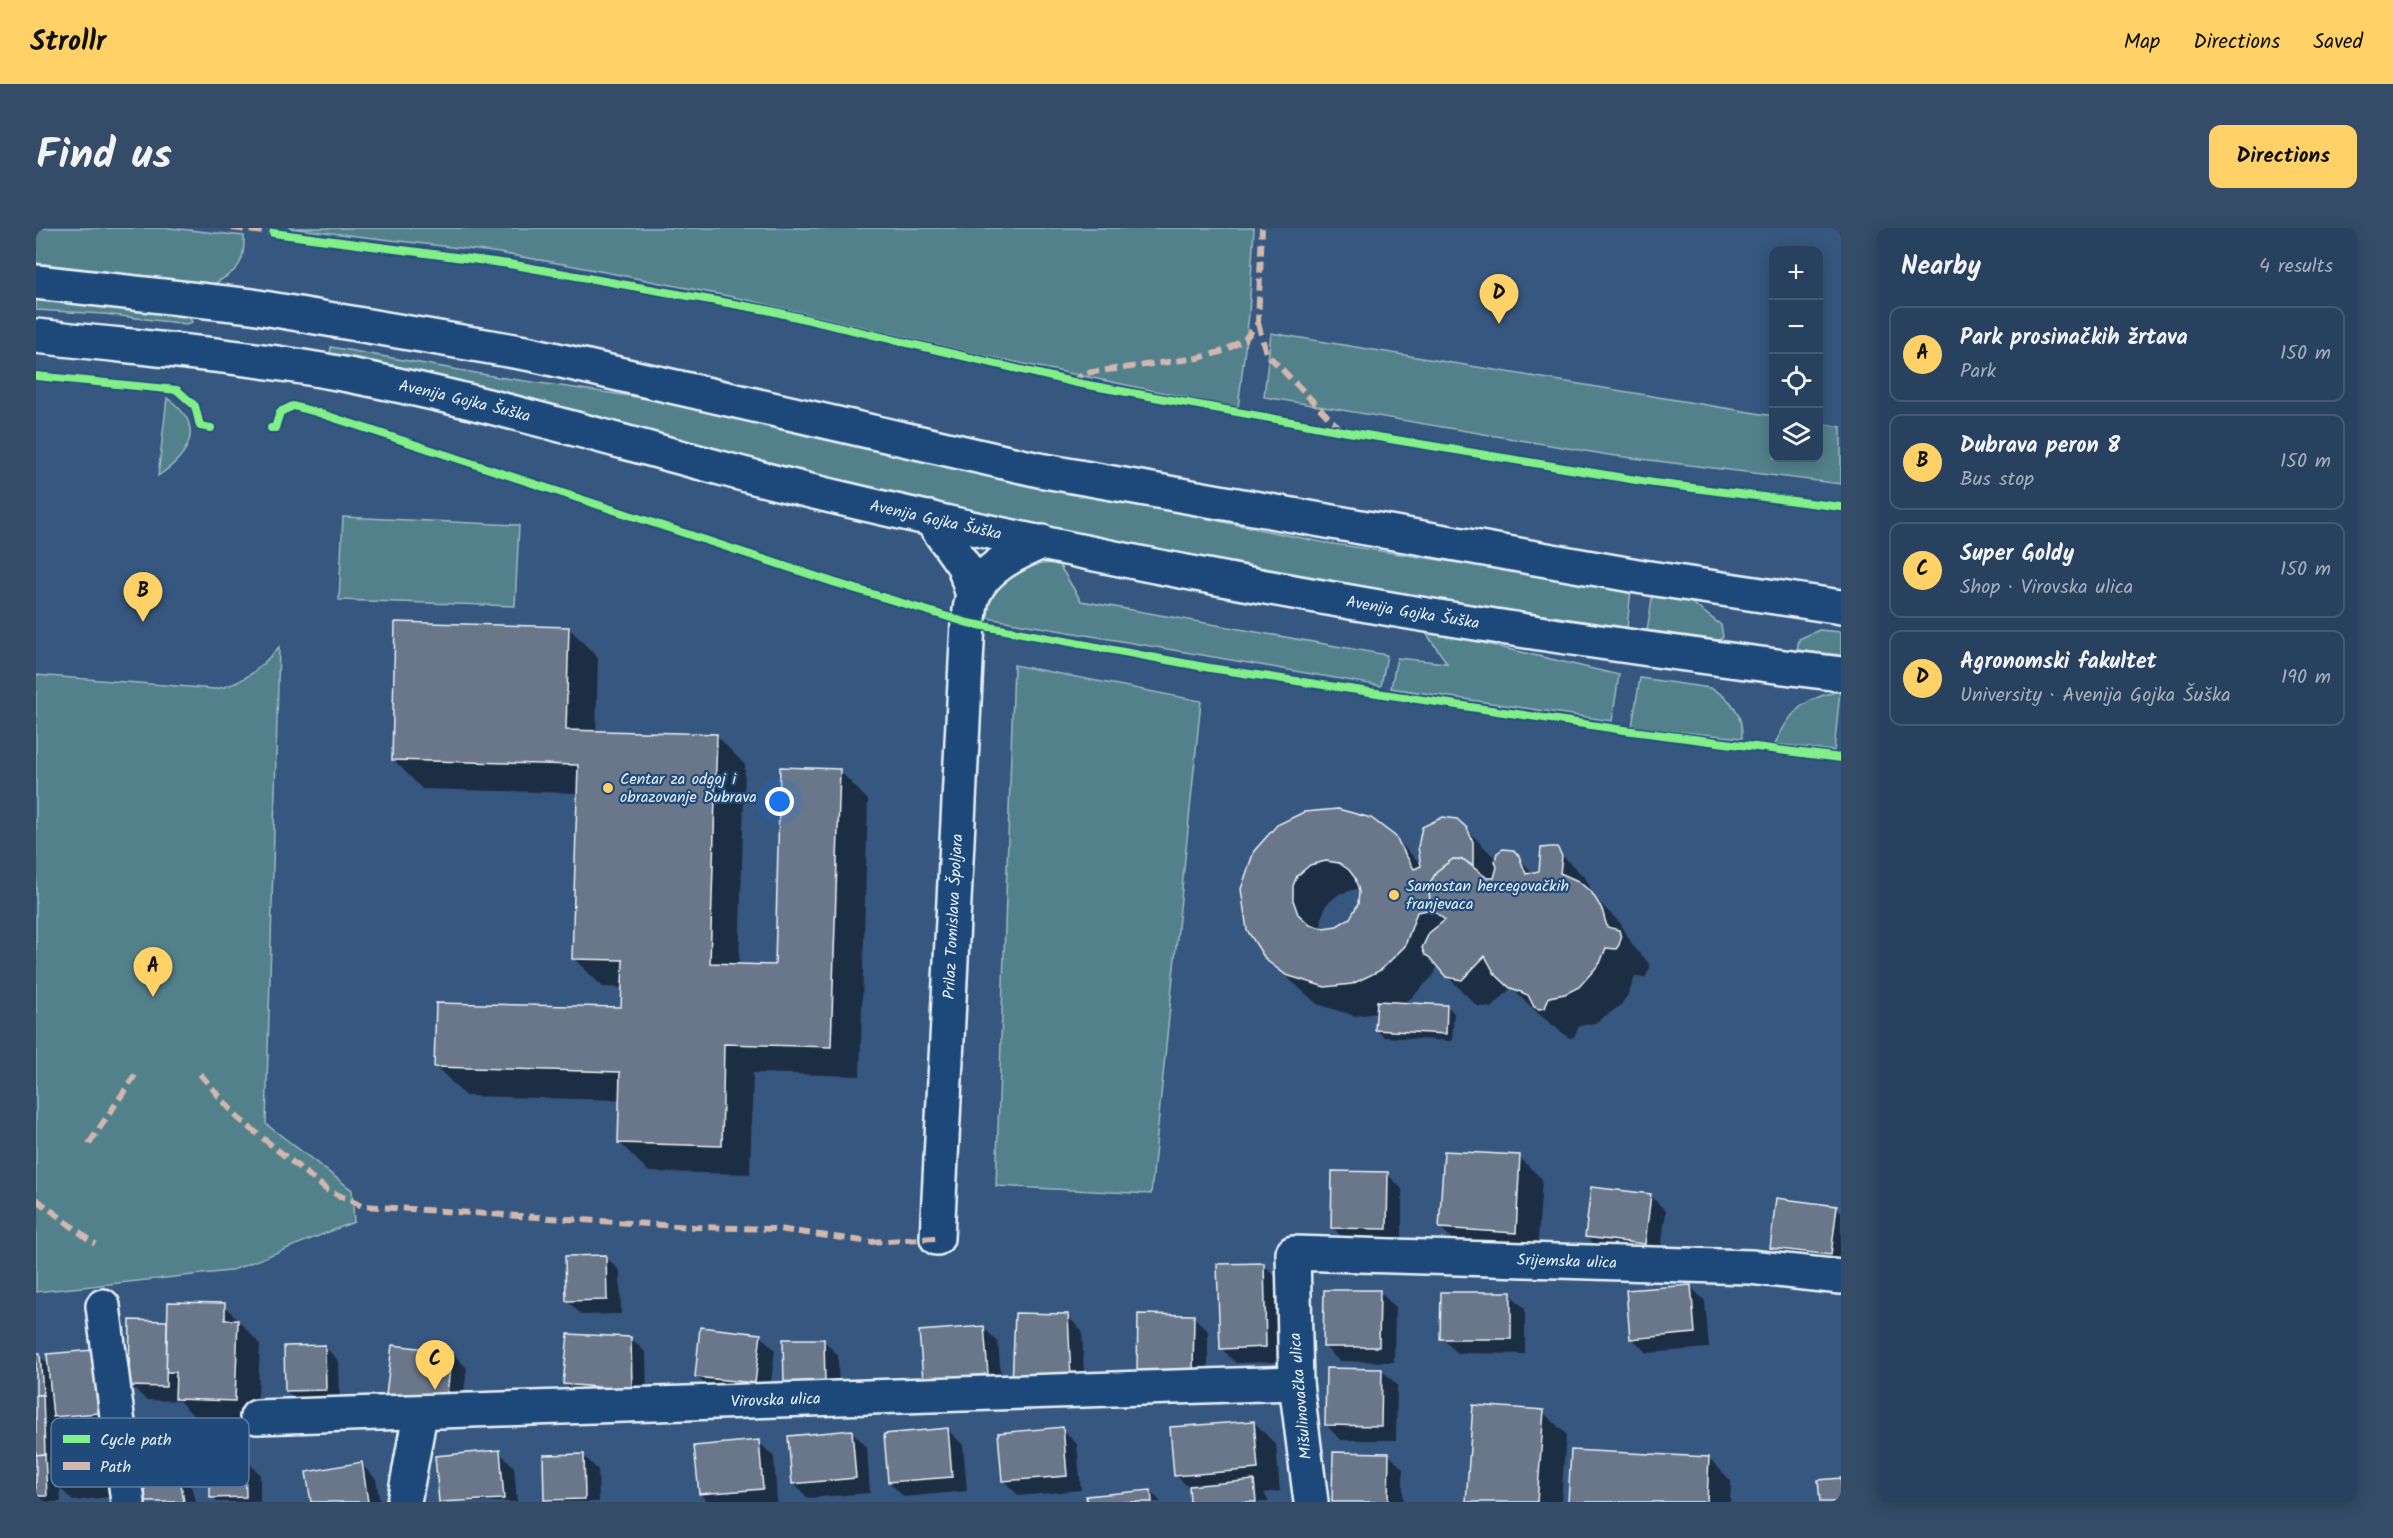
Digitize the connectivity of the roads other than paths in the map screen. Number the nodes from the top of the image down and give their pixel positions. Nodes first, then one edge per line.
1 (36, 282) edge
2 (36, 336) edge
3 (930, 518) junction
4 (1042, 542) junction
5 (973, 595) junction
6 (1841, 607) edge
7 (1841, 674) edge
8 (937, 1238) dead end
9 (1293, 1253) joint
10 (1841, 1277) edge
11 (103, 1306) dead end
12 (1296, 1383) junction
13 (420, 1413) junction
14 (256, 1417) dead end
15 (117, 1418) edge
16 (126, 1487) edge
17 (128, 1502) edge
18 (404, 1502) edge
19 (1311, 1502) edge

1 - 6 main road
2 - 3 main road, Avenija Gojka Šuška
3 - 4 main road, Avenija Gojka Šuška
3 - 5 main road, Prilaz Tomislava Špoljara
4 - 5 main road, Prilaz Tomislava Špoljara
4 - 7 main road, Avenija Gojka Šuška
5 - 8 main road, Prilaz Tomislava Špoljara
9 - 10 main road, Srijemska ulica
9 - 12 main road, Mišulinovačka ulica
11 - 15 main road
12 - 13 main road, Virovska ulica
12 - 19 main road, Mišulinovačka ulica
13 - 14 main road, Virovska ulica
13 - 18 main road
16 - 17 main road

